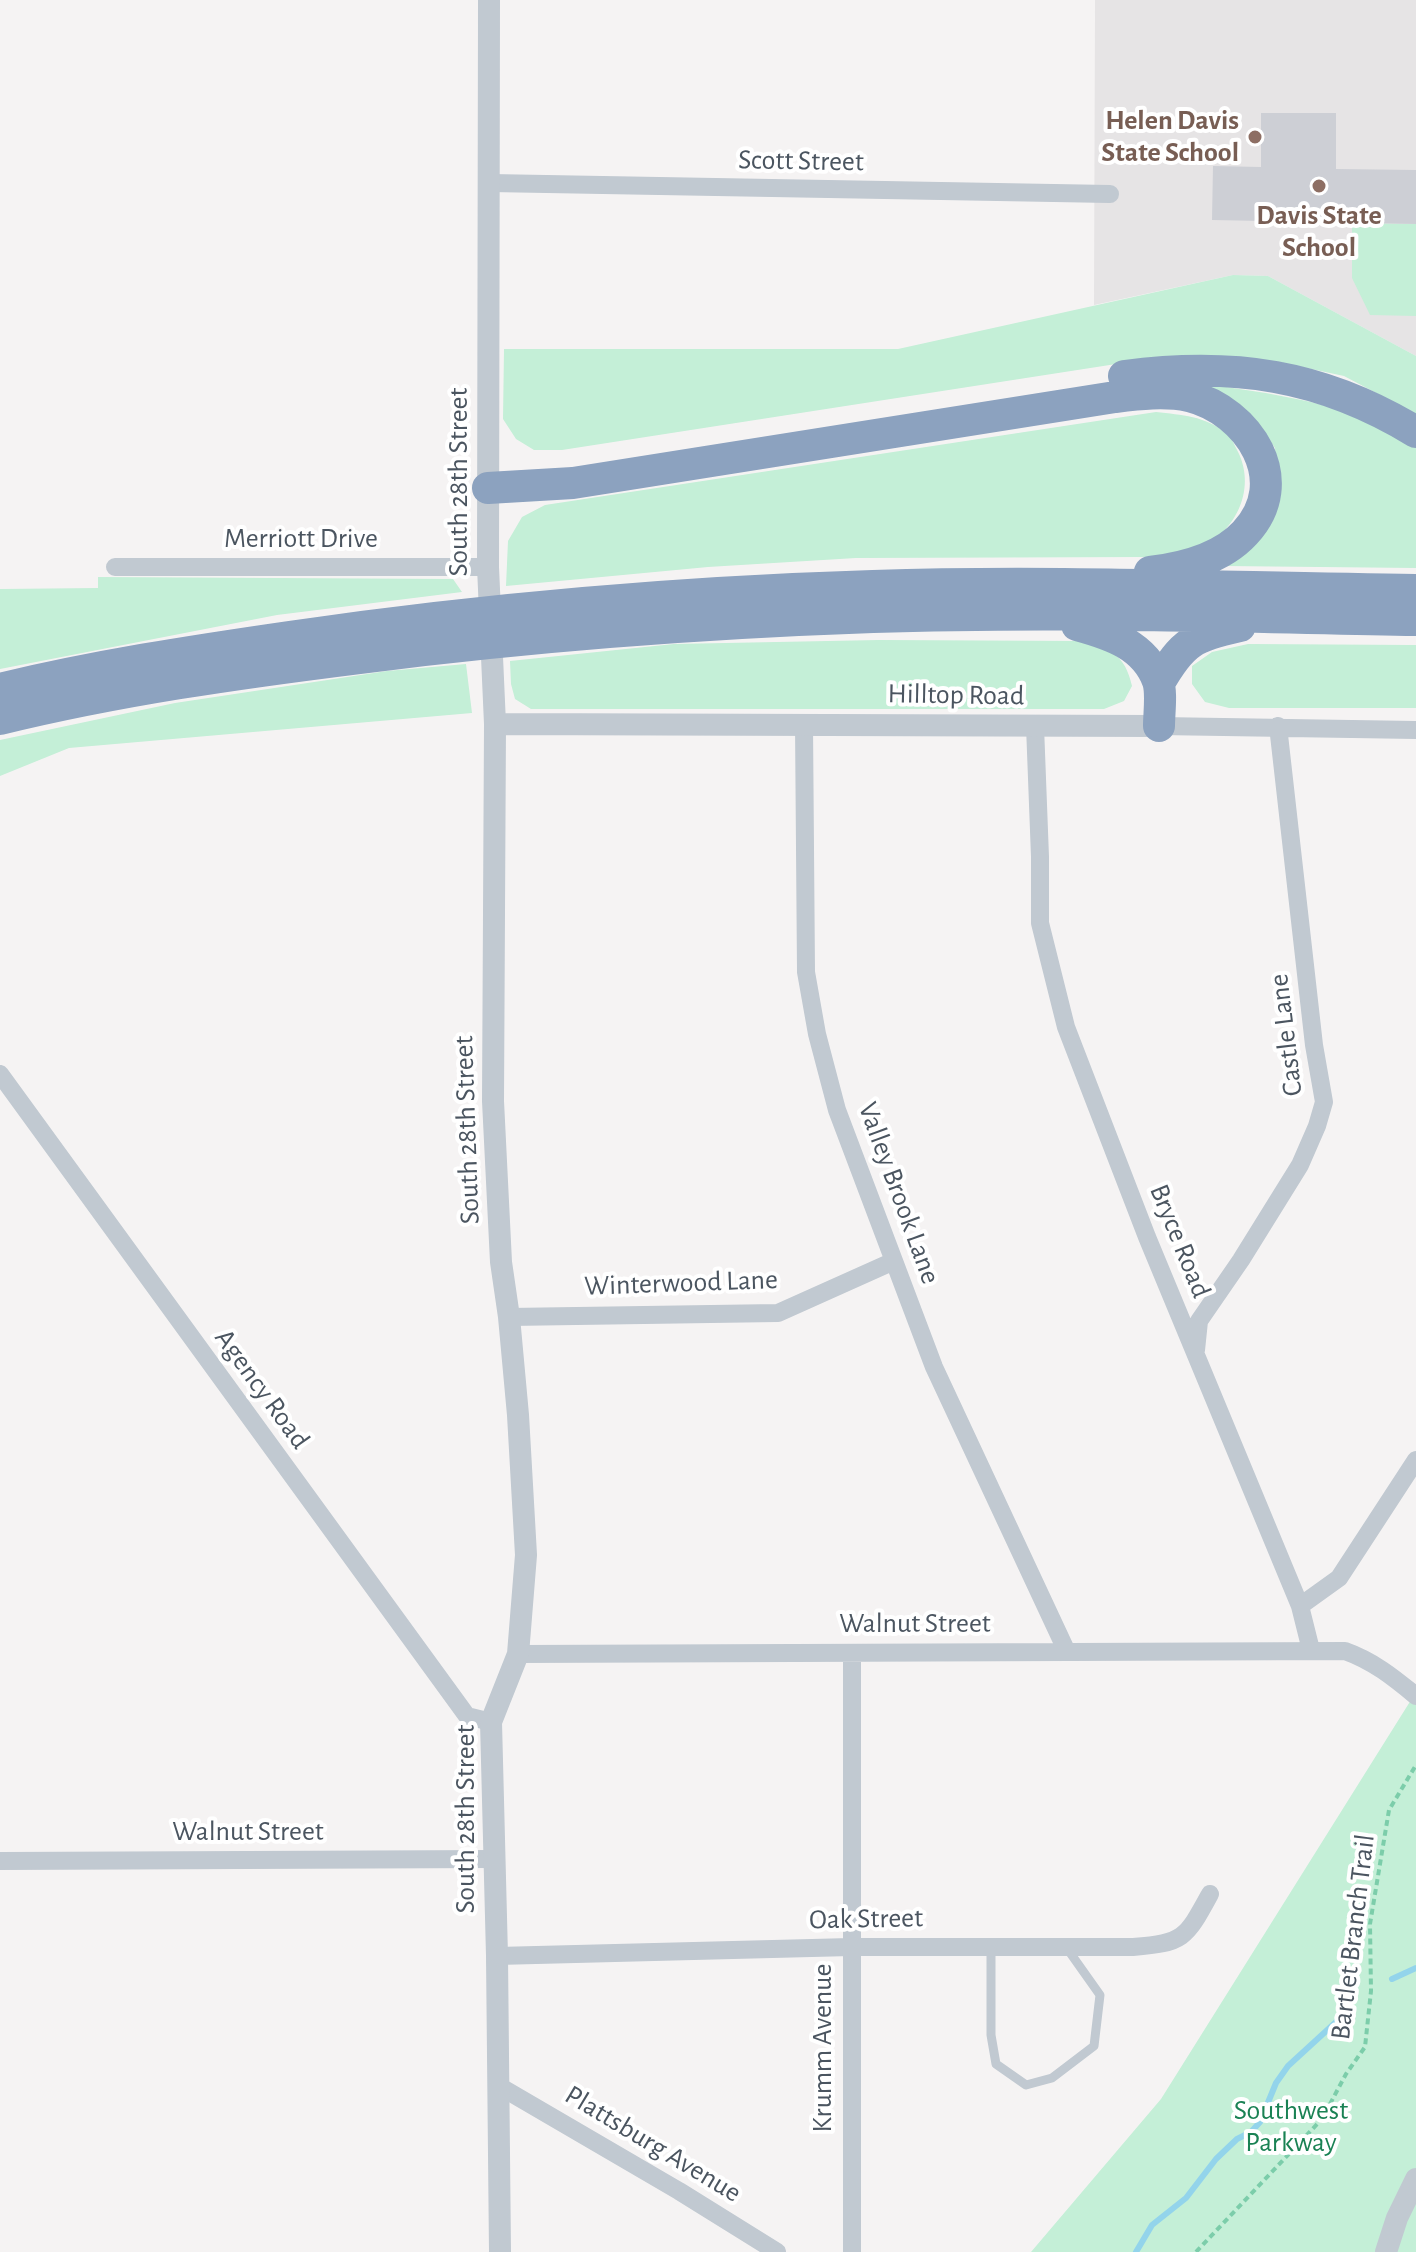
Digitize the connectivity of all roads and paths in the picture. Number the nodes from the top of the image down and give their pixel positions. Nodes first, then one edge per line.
1 (489, 0) edge
2 (490, 183) junction
3 (1110, 194) dead end
4 (1416, 432) edge
5 (488, 477) junction
6 (115, 567) dead end
7 (488, 567) junction
8 (1416, 590) edge
9 (1040, 599) junction
10 (1280, 618) junction
11 (1416, 620) edge
12 (426, 634) junction
13 (1159, 683) junction
14 (0, 689) edge
15 (0, 719) edge
16 (495, 724) junction
17 (804, 724) junction
18 (1035, 726) junction
19 (1159, 726) junction
20 (1278, 726) junction
21 (1416, 730) edge
22 (0, 1074) edge
23 (894, 1261) junction
24 (509, 1317) junction
25 (1196, 1352) junction
26 (1416, 1460) edge
27 (1300, 1606) junction
28 (1311, 1650) junction
29 (1067, 1652) junction
30 (852, 1653) junction
31 (518, 1654) junction
32 (1416, 1696) edge
33 (491, 1722) junction
34 (1416, 1765) edge
35 (495, 1859) junction
36 (0, 1861) edge
37 (1210, 1894) dead end
38 (991, 1946) junction
39 (851, 1947) junction
40 (1066, 1947) junction
41 (497, 1956) junction
42 (499, 2086) junction
43 (1416, 2179) edge
44 (500, 2252) edge
45 (777, 2252) edge
46 (852, 2252) edge
47 (1196, 2252) edge
48 (1386, 2252) edge

1 - 2 street, South 28th Street
2 - 3 street, Scott Street
2 - 5 street, South 28th Street
4 - 5 highway
5 - 7 street, South 28th Street
5 - 9 highway
6 - 7 street, Merriott Drive
7 - 16 street, South 28th Street
8 - 9 highway
9 - 10 highway
9 - 12 highway
9 - 13 highway
10 - 11 highway
10 - 13 highway
12 - 14 highway
12 - 15 highway
13 - 19 highway
16 - 17 street, Hilltop Road
16 - 24 street, South 28th Street
17 - 18 street, Hilltop Road
17 - 23 street, Valley Brook Lane
18 - 19 street, Hilltop Road
18 - 25 street, Bryce Road
19 - 20 street, Hilltop Road
20 - 21 street, Hilltop Road
20 - 25 street, Castle Lane
22 - 33 street, Agency Road
23 - 24 street, Winterwood Lane
23 - 29 street, Valley Brook Lane
24 - 31 street, South 28th Street
25 - 27 street, Bryce Road
26 - 27 street
27 - 28 street, Bryce Road
28 - 29 street, Walnut Street
28 - 32 street
29 - 30 street, Walnut Street
30 - 31 street, Walnut Street
30 - 39 street, Krumm Avenue
31 - 33 street, South 28th Street
33 - 35 street, South 28th Street
34 - 47 path, Bartlet Branch Trail
35 - 36 street, Walnut Street
35 - 41 street, South 28th Street
37 - 40 street, Oak Street
38 - 39 street, Oak Street
38 - 40 street, Oak Street
38 - 40 lane
39 - 41 street, Oak Street
39 - 46 street, Krumm Avenue
41 - 42 street, South 28th Street
42 - 44 street, South 28th Street
42 - 45 street, Plattsburg Avenue
43 - 48 street

